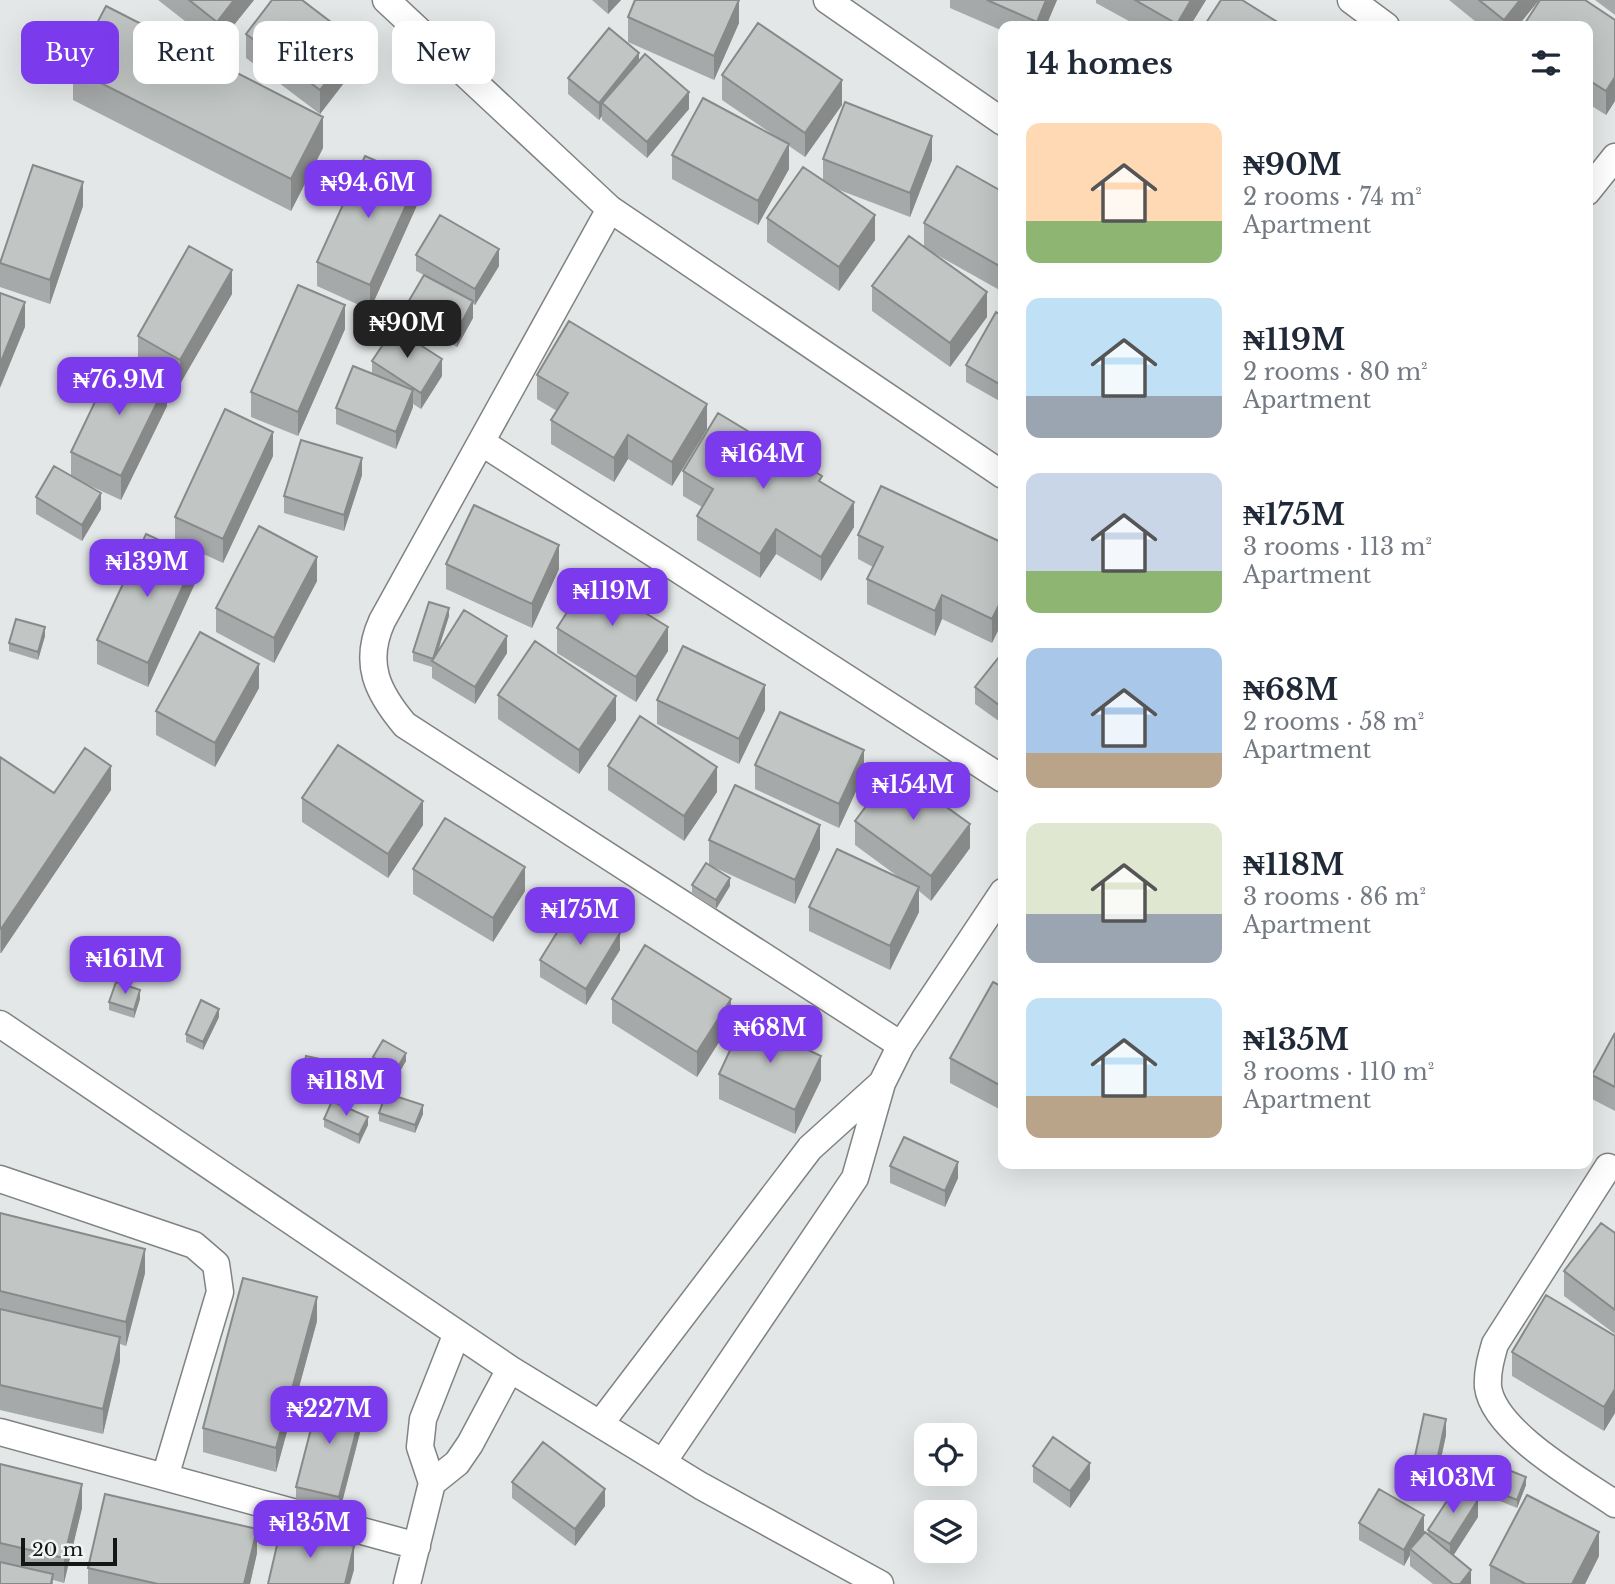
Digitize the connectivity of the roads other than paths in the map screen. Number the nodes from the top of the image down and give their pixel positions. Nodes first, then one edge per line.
1 (386, 0) edge
2 (827, 0) edge
3 (1351, 0) edge
4 (1379, 21) edge
5 (998, 119) edge
6 (1615, 157) edge
7 (1593, 182) edge
8 (610, 209) junction
9 (481, 442) junction
10 (998, 472) edge
11 (998, 776) edge
12 (998, 900) edge
13 (0, 1024) edge
14 (901, 1045) junction
15 (882, 1083) junction
16 (1604, 1164) edge
17 (0, 1179) edge
18 (457, 1333) junction
19 (510, 1369) junction
20 (600, 1424) junction
21 (0, 1432) edge
22 (663, 1462) junction
23 (165, 1477) junction
24 (432, 1483) junction
25 (1615, 1504) edge
26 (417, 1546) junction
27 (407, 1584) edge
28 (880, 1584) edge

1 - 8 street
2 - 5 street
3 - 4 street
6 - 7 street
8 - 9 street
8 - 10 street
9 - 11 street
9 - 14 street
12 - 14 street
13 - 18 street
14 - 15 street
15 - 20 street
15 - 22 street
16 - 25 street
17 - 23 street
18 - 19 street
18 - 24 street
19 - 20 street
19 - 24 street
20 - 22 street
21 - 23 street
22 - 28 street
23 - 26 street
24 - 26 street
26 - 27 street

